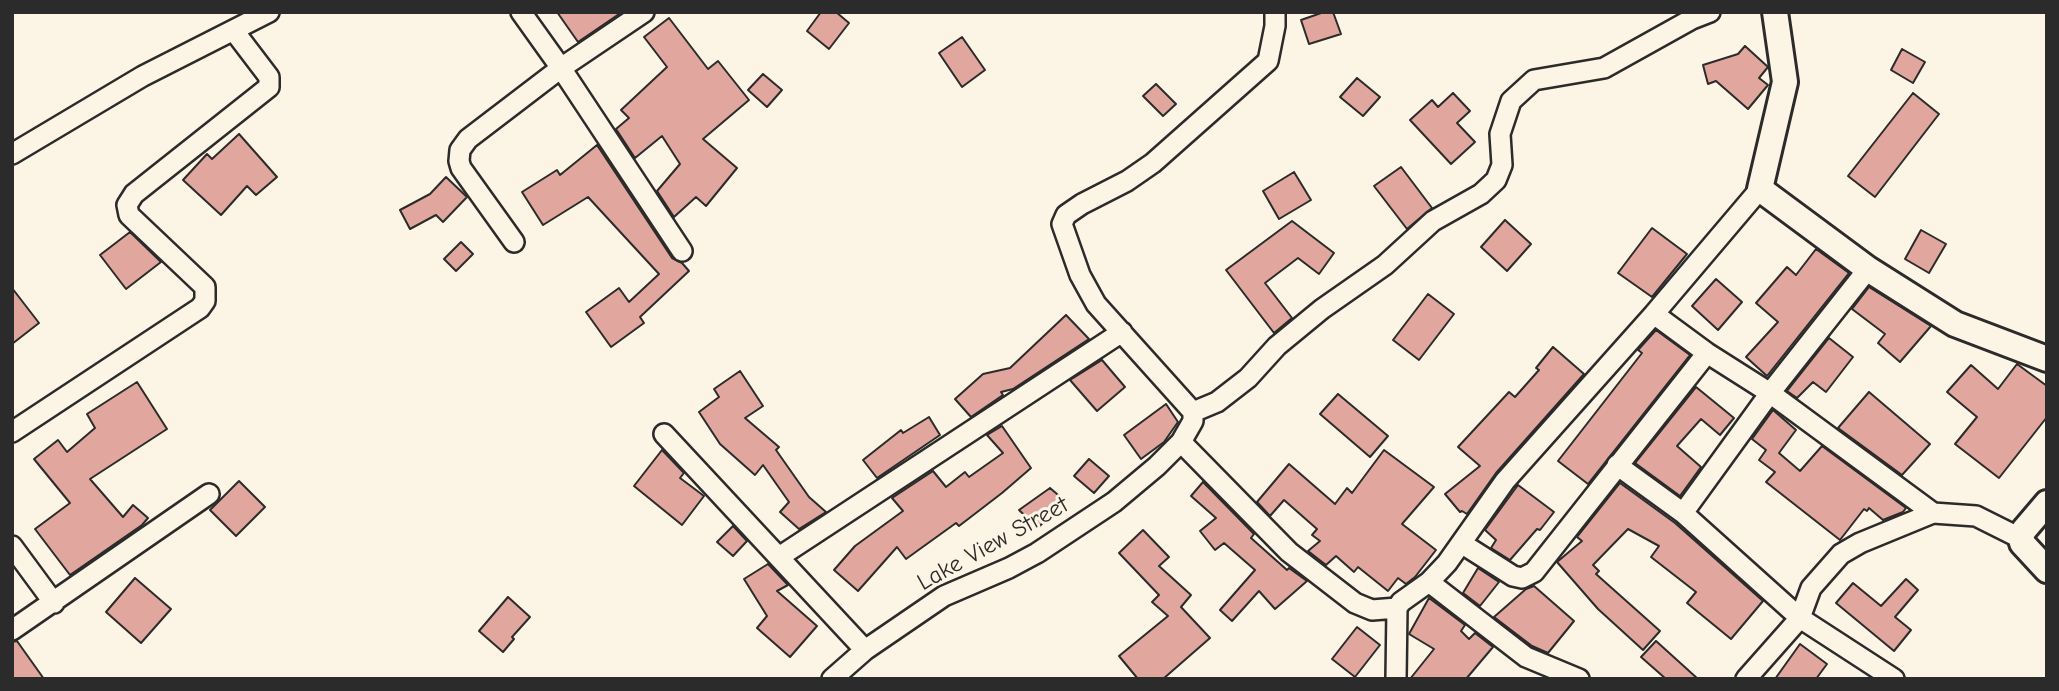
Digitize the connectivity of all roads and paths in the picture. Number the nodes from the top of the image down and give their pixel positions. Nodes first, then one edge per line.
1 (269, 12) edge
2 (521, 12) edge
3 (644, 12) edge
4 (1275, 12) edge
5 (1710, 12) edge
6 (1775, 12) edge
7 (233, 31) junction
8 (561, 68) junction
9 (12, 154) edge
10 (1759, 189) junction
11 (514, 242) dead end
12 (682, 251) dead end
13 (1868, 269) junction
14 (1654, 314) junction
15 (1122, 332) junction
16 (1707, 353) junction
17 (2047, 359) edge
18 (1770, 393) junction
19 (1193, 412) junction
20 (12, 432) edge
21 (664, 434) dead end
22 (1181, 442) junction
23 (1617, 466) junction
24 (209, 494) dead end
25 (2047, 503) edge
26 (1683, 513) junction
27 (1933, 513) junction
28 (2021, 539) junction
29 (1461, 543) junction
30 (12, 546) edge
31 (779, 557) junction
32 (2047, 570) edge
33 (1429, 582) junction
34 (54, 603) junction
35 (1396, 608) junction
36 (1800, 618) junction
37 (12, 630) edge
38 (865, 650) junction
39 (832, 679) edge
40 (1396, 679) edge
41 (1579, 679) edge
42 (1746, 679) edge
43 (1894, 679) edge

1 - 7 street
2 - 8 street
3 - 8 street
4 - 15 street
5 - 19 street
6 - 10 street
7 - 9 street
7 - 20 street
8 - 11 street
8 - 12 street
10 - 13 street
10 - 14 street
13 - 17 street
13 - 18 street
14 - 16 street
14 - 29 street
15 - 19 street
15 - 31 street
16 - 18 street
16 - 23 street
18 - 26 street
18 - 27 street
19 - 22 street, Lake View Street
21 - 31 street
22 - 35 street
22 - 38 street, Lake View Street
23 - 26 street
23 - 29 street
24 - 34 street
25 - 28 street
26 - 36 street
27 - 28 street
27 - 36 street
28 - 32 street
29 - 33 street
30 - 34 street
31 - 38 street
33 - 35 street
33 - 41 street
34 - 37 street
35 - 40 street
36 - 42 street
36 - 43 street
38 - 39 street, Lake View Street

